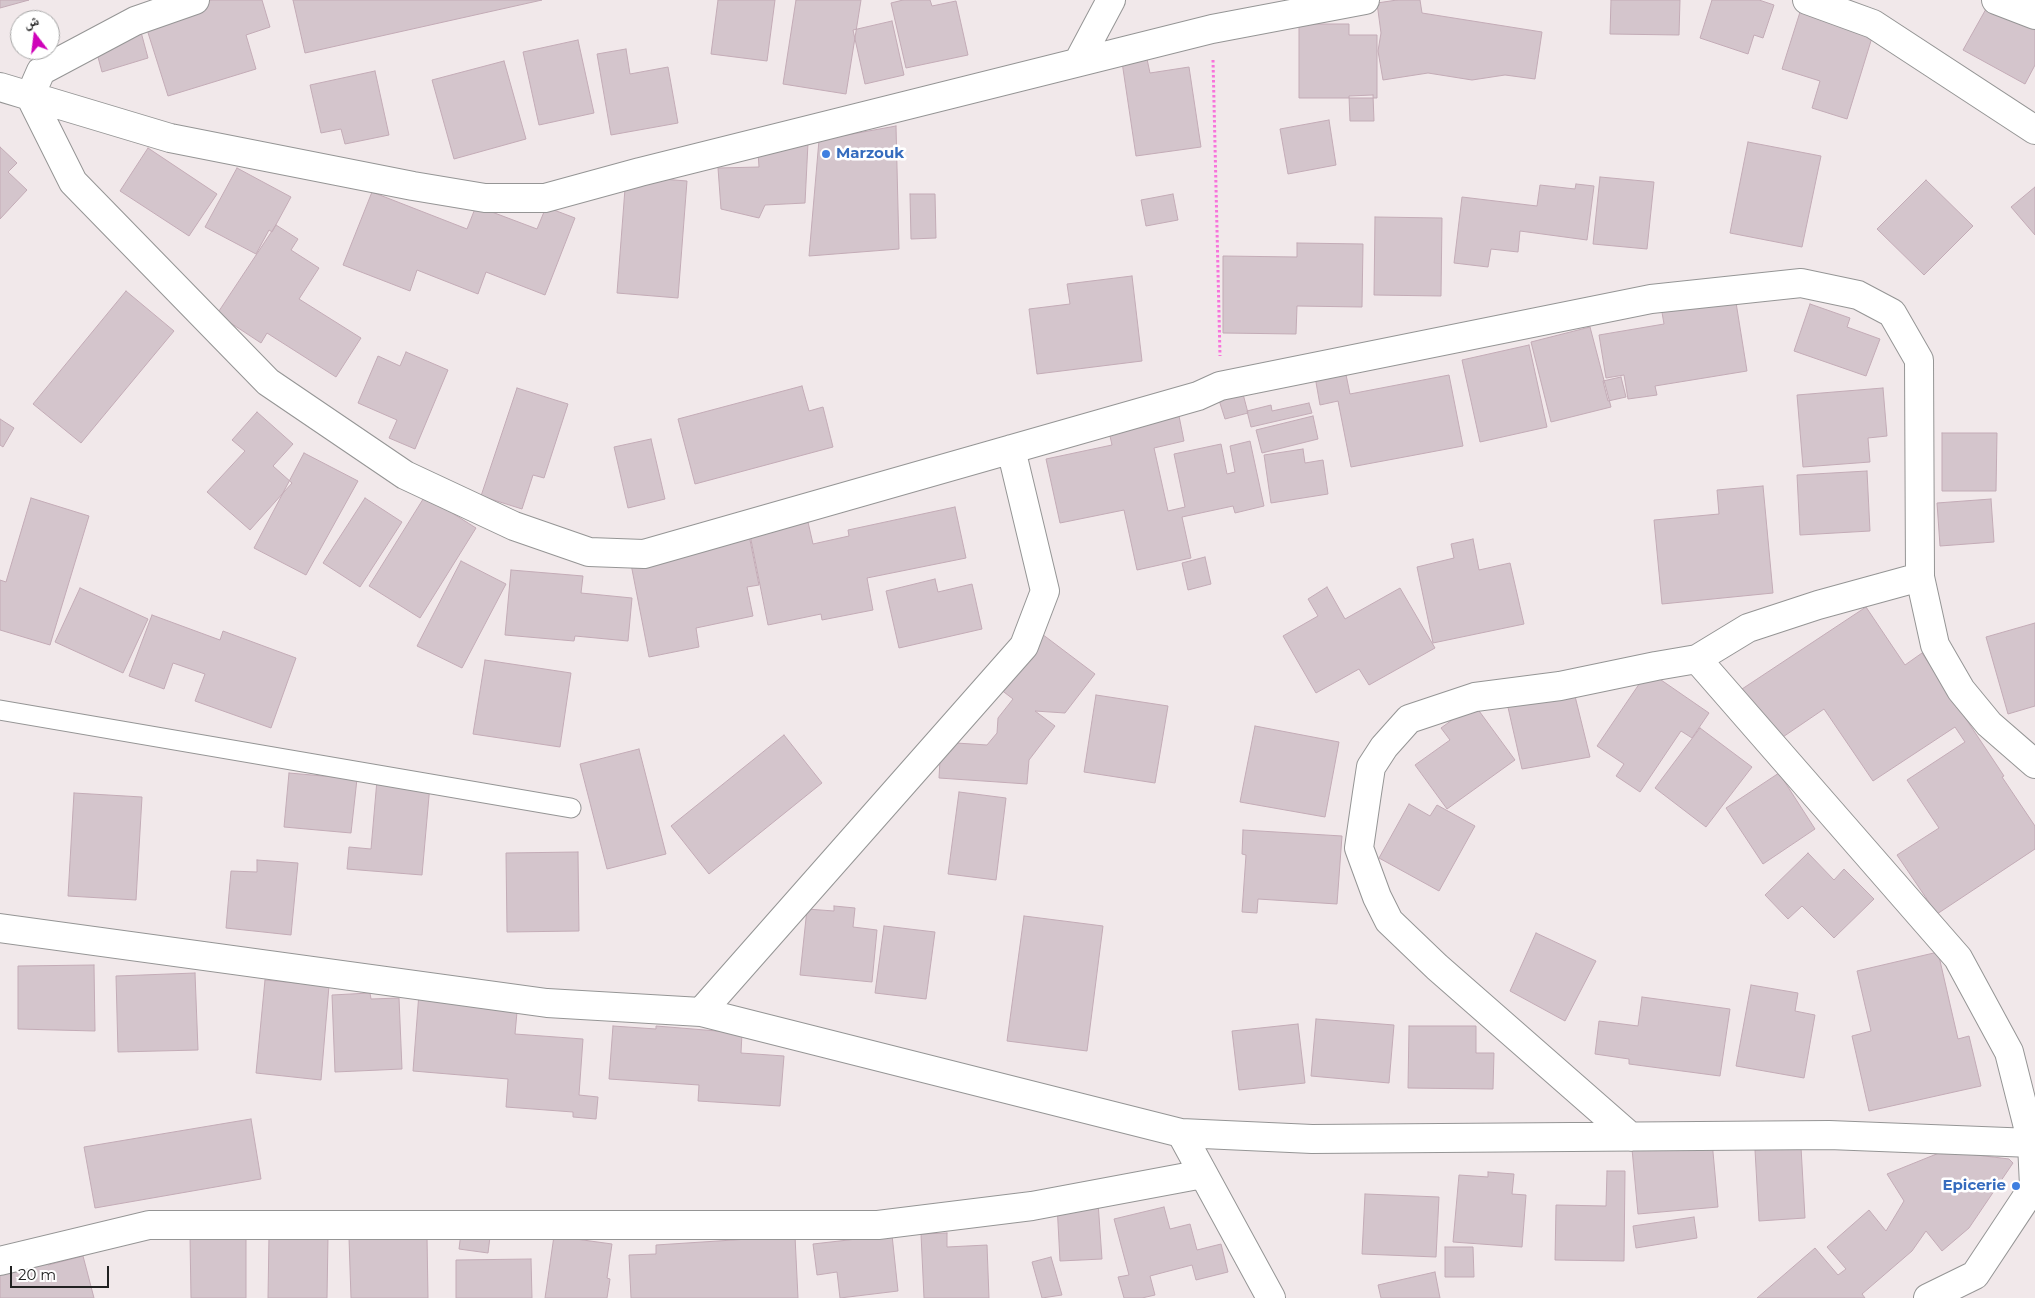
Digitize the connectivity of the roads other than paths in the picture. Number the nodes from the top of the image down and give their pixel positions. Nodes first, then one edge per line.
1 (195, 0) edge
2 (1111, 0) edge
3 (1365, 0) edge
4 (1807, 0) edge
5 (1996, 0) edge
6 (2035, 16) edge
7 (1078, 62) junction
8 (0, 87) edge
9 (30, 96) junction
10 (2035, 130) edge
11 (1010, 449) junction
12 (1920, 577) junction
13 (1697, 659) junction
14 (0, 710) edge
15 (2035, 764) edge
16 (571, 808) dead end
17 (0, 928) edge
18 (701, 1012) junction
19 (1181, 1133) junction
20 (1631, 1137) junction
21 (2032, 1143) junction
22 (1203, 1174) junction
23 (0, 1261) edge
24 (1271, 1298) edge
25 (1928, 1298) edge

1 - 9 street
2 - 7 street
3 - 7 street
4 - 10 street
5 - 6 street
7 - 9 street
8 - 9 street
9 - 11 street
11 - 12 street
11 - 18 street
12 - 13 street
12 - 15 street
13 - 20 street
13 - 21 street
14 - 16 lane
17 - 18 street
18 - 19 street
19 - 20 street
19 - 22 street
20 - 21 street
21 - 25 street
22 - 23 street
22 - 24 street

